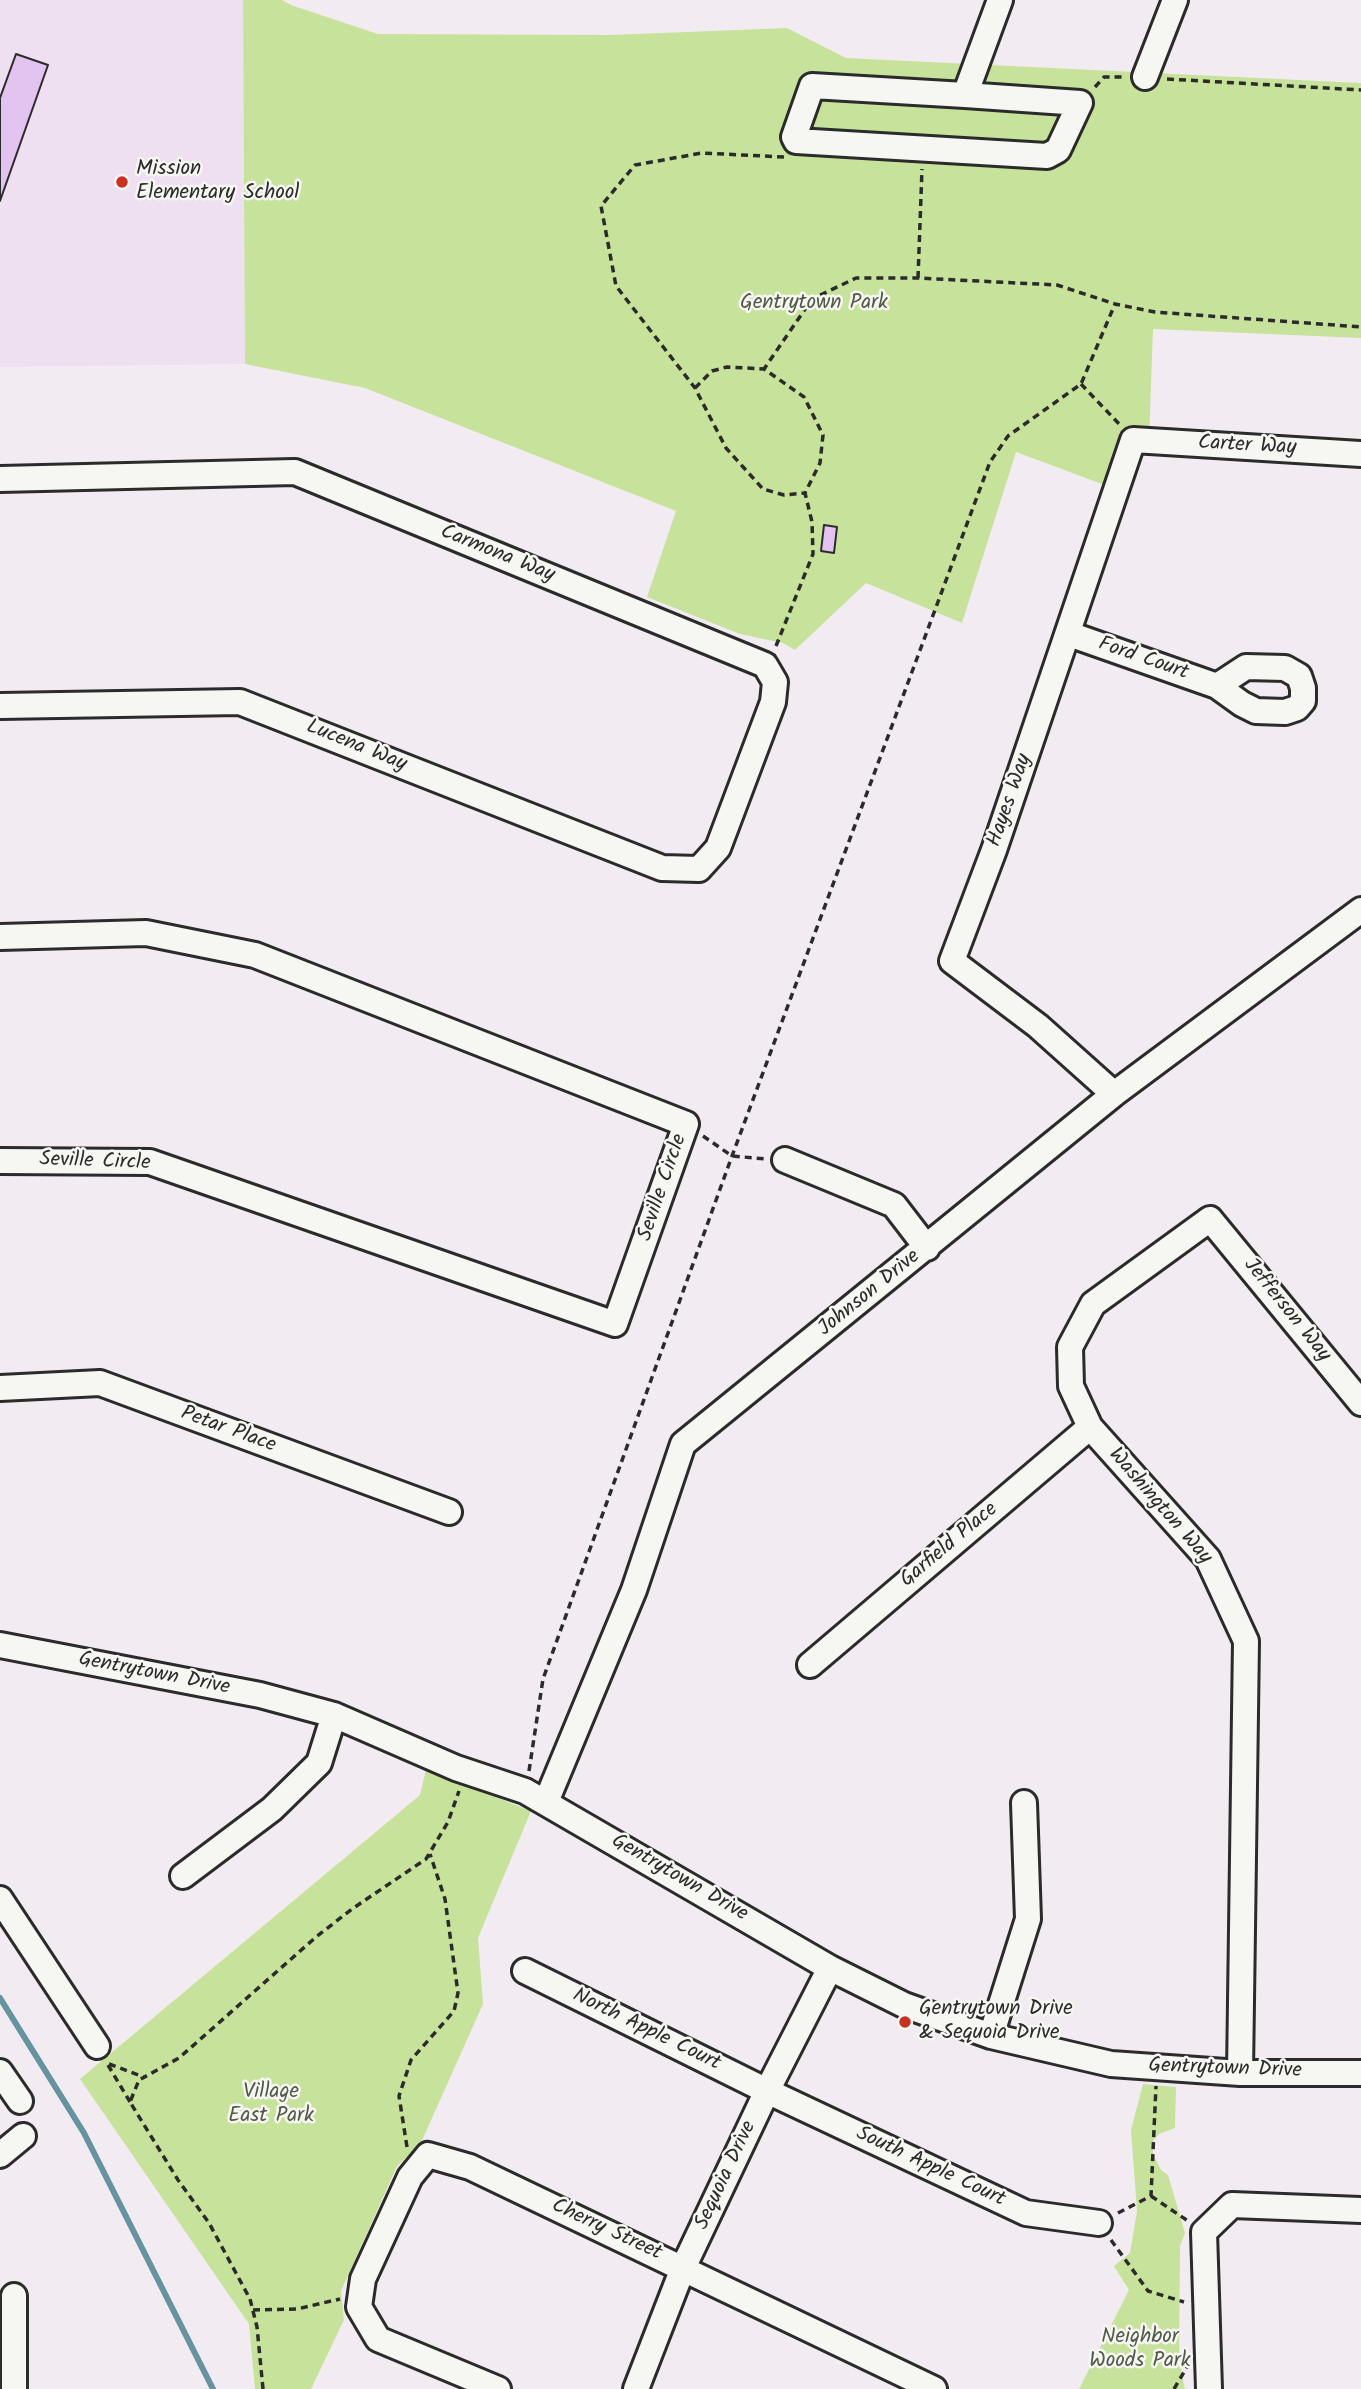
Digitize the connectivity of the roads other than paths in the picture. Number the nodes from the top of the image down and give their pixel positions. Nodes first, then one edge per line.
1 (1000, 0) edge
2 (1175, 0) edge
3 (1144, 77) road end
4 (965, 95) junction
5 (1133, 440) joint
6 (1361, 454) edge
7 (0, 479) edge
8 (1069, 635) junction
9 (1217, 685) dead end
10 (0, 706) edge
11 (699, 869) joint
12 (1361, 910) edge
13 (0, 937) edge
14 (1114, 1094) junction
15 (785, 1160) road end
16 (0, 1161) edge
17 (1210, 1219) joint
18 (927, 1248) junction
19 (0, 1388) edge
20 (1361, 1403) edge
21 (1090, 1427) junction
22 (449, 1512) dead end
23 (0, 1645) edge
24 (810, 1665) dead end
25 (334, 1715) junction
26 (536, 1796) junction
27 (1024, 1803) dead end
28 (183, 1876) dead end
29 (0, 1899) edge
30 (830, 1968) junction
31 (525, 1971) dead end
32 (991, 2036) junction
33 (97, 2046) dead end
34 (0, 2072) edge
35 (1240, 2073) junction
36 (1361, 2073) edge
37 (767, 2091) junction
38 (20, 2101) dead end
39 (23, 2136) dead end
40 (0, 2155) edge
41 (1361, 2210) edge
42 (1099, 2223) road end
43 (683, 2268) junction
44 (14, 2296) dead end
45 (14, 2389) edge
46 (498, 2389) edge
47 (636, 2389) edge
48 (934, 2389) edge
49 (1209, 2389) edge

1 - 4 street
2 - 3 street
4 - 4 street
5 - 6 street, Carter Way
5 - 8 street, Hayes Way
7 - 11 street, Carmona Way
8 - 9 street, Ford Court
8 - 14 street, Hayes Way
10 - 11 street, Lucena Way
12 - 14 street, Johnson Drive
13 - 16 street, Seville Circle
14 - 18 street, Johnson Drive
15 - 18 street
17 - 20 street, Jefferson Way
17 - 21 street, Washington Way
18 - 26 street, Johnson Drive
19 - 22 street, Petar Place
21 - 24 street, Garfield Place
21 - 35 street, Washington Way
23 - 25 street, Gentrytown Drive
25 - 26 street, Gentrytown Drive
25 - 28 street
26 - 30 street, Gentrytown Drive
27 - 32 street
29 - 33 street
30 - 32 street, Gentrytown Drive
30 - 37 street, Sequoia Drive
31 - 37 street, North Apple Court
32 - 35 street, Gentrytown Drive
34 - 38 street
35 - 36 street, Gentrytown Drive
37 - 42 street, South Apple Court
37 - 43 street, Sequoia Drive
39 - 40 street
41 - 49 street
43 - 46 street, Cherry Street
43 - 47 street, Sequoia Drive
43 - 48 street, Cherry Street
44 - 45 street

